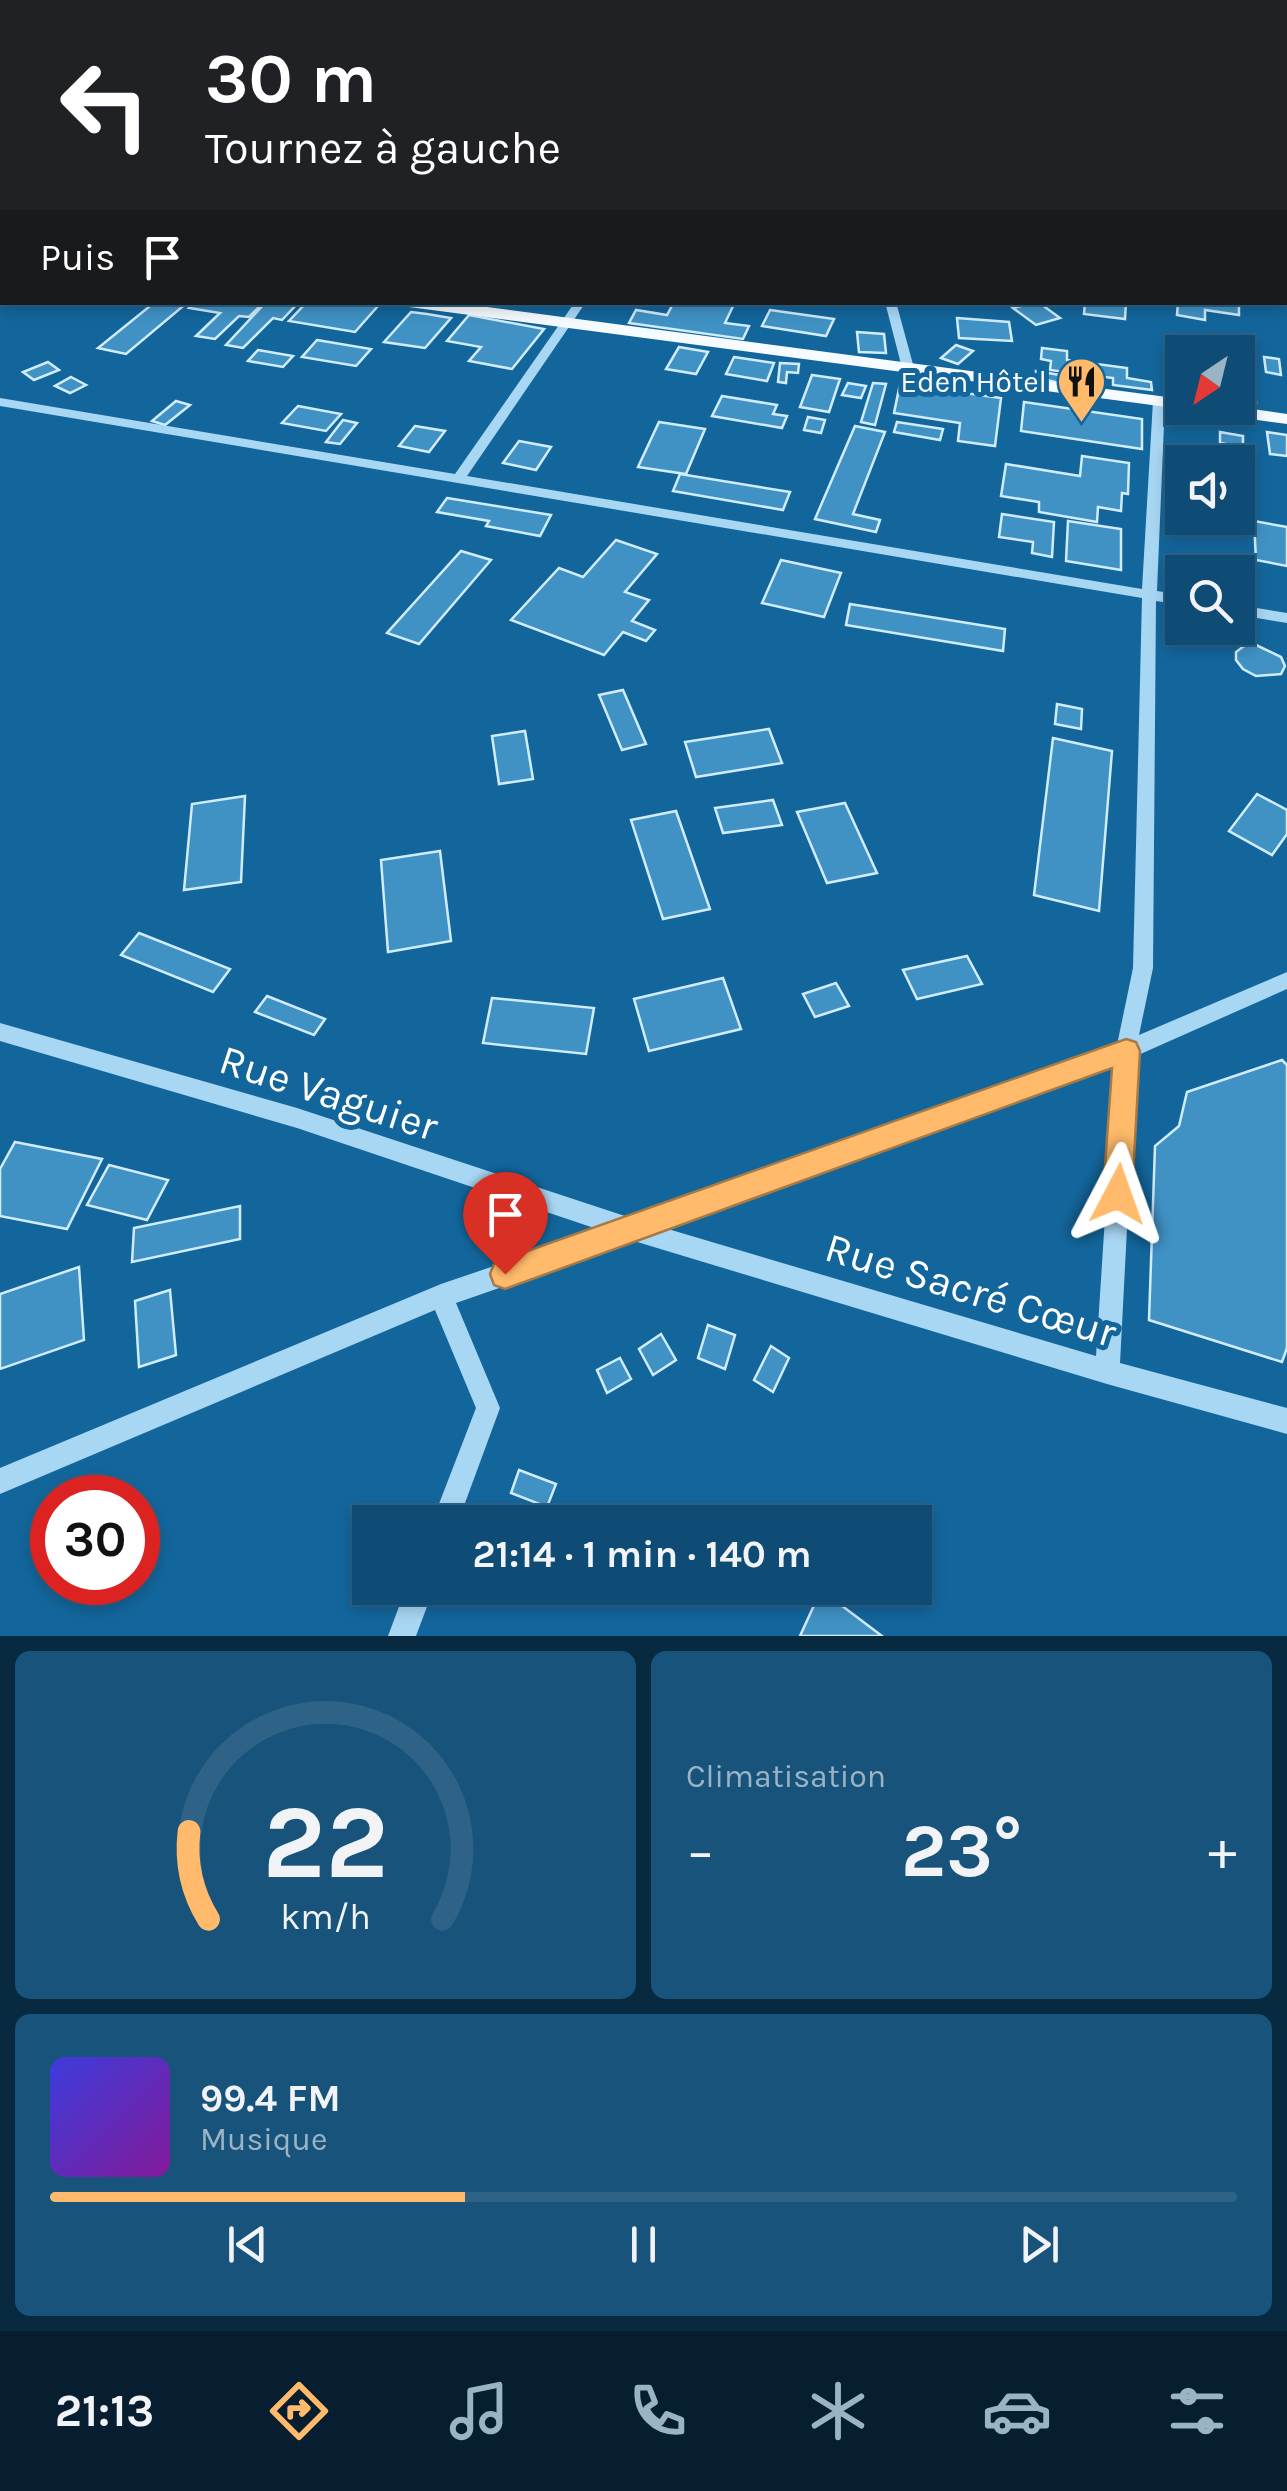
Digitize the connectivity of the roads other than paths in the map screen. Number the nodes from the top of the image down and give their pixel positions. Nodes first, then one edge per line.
1 (431, 305) edge
2 (580, 305) edge
3 (891, 305) edge
4 (570, 324) junction
5 (908, 368) junction
6 (1159, 401) junction
7 (0, 402) edge
8 (1165, 402) edge
9 (1255, 414) edge
10 (1287, 418) edge
11 (458, 479) junction
12 (1149, 594) junction
13 (1165, 597) edge
14 (1255, 613) edge
15 (1287, 618) edge
16 (1287, 980) edge
17 (0, 1032) edge
18 (1126, 1051) junction
19 (634, 1230) junction
20 (440, 1296) junction
21 (1107, 1372) junction
22 (1287, 1422) edge
23 (0, 1482) edge
24 (451, 1505) edge
25 (414, 1605) edge
26 (402, 1636) edge

1 - 4 main road
2 - 4 street
3 - 5 street
4 - 5 main road
4 - 11 street
5 - 6 main road
6 - 8 main road
6 - 12 street
7 - 11 street
9 - 10 main road
11 - 12 street
12 - 13 street
12 - 18 street
14 - 15 street
16 - 18 street
17 - 19 street, Rue Vaguier
18 - 19 street
18 - 21 street
19 - 20 street
19 - 21 street, Rue Sacré Cœur
20 - 23 street
20 - 24 street
21 - 22 street, Rue Sacré Cœur
25 - 26 street

